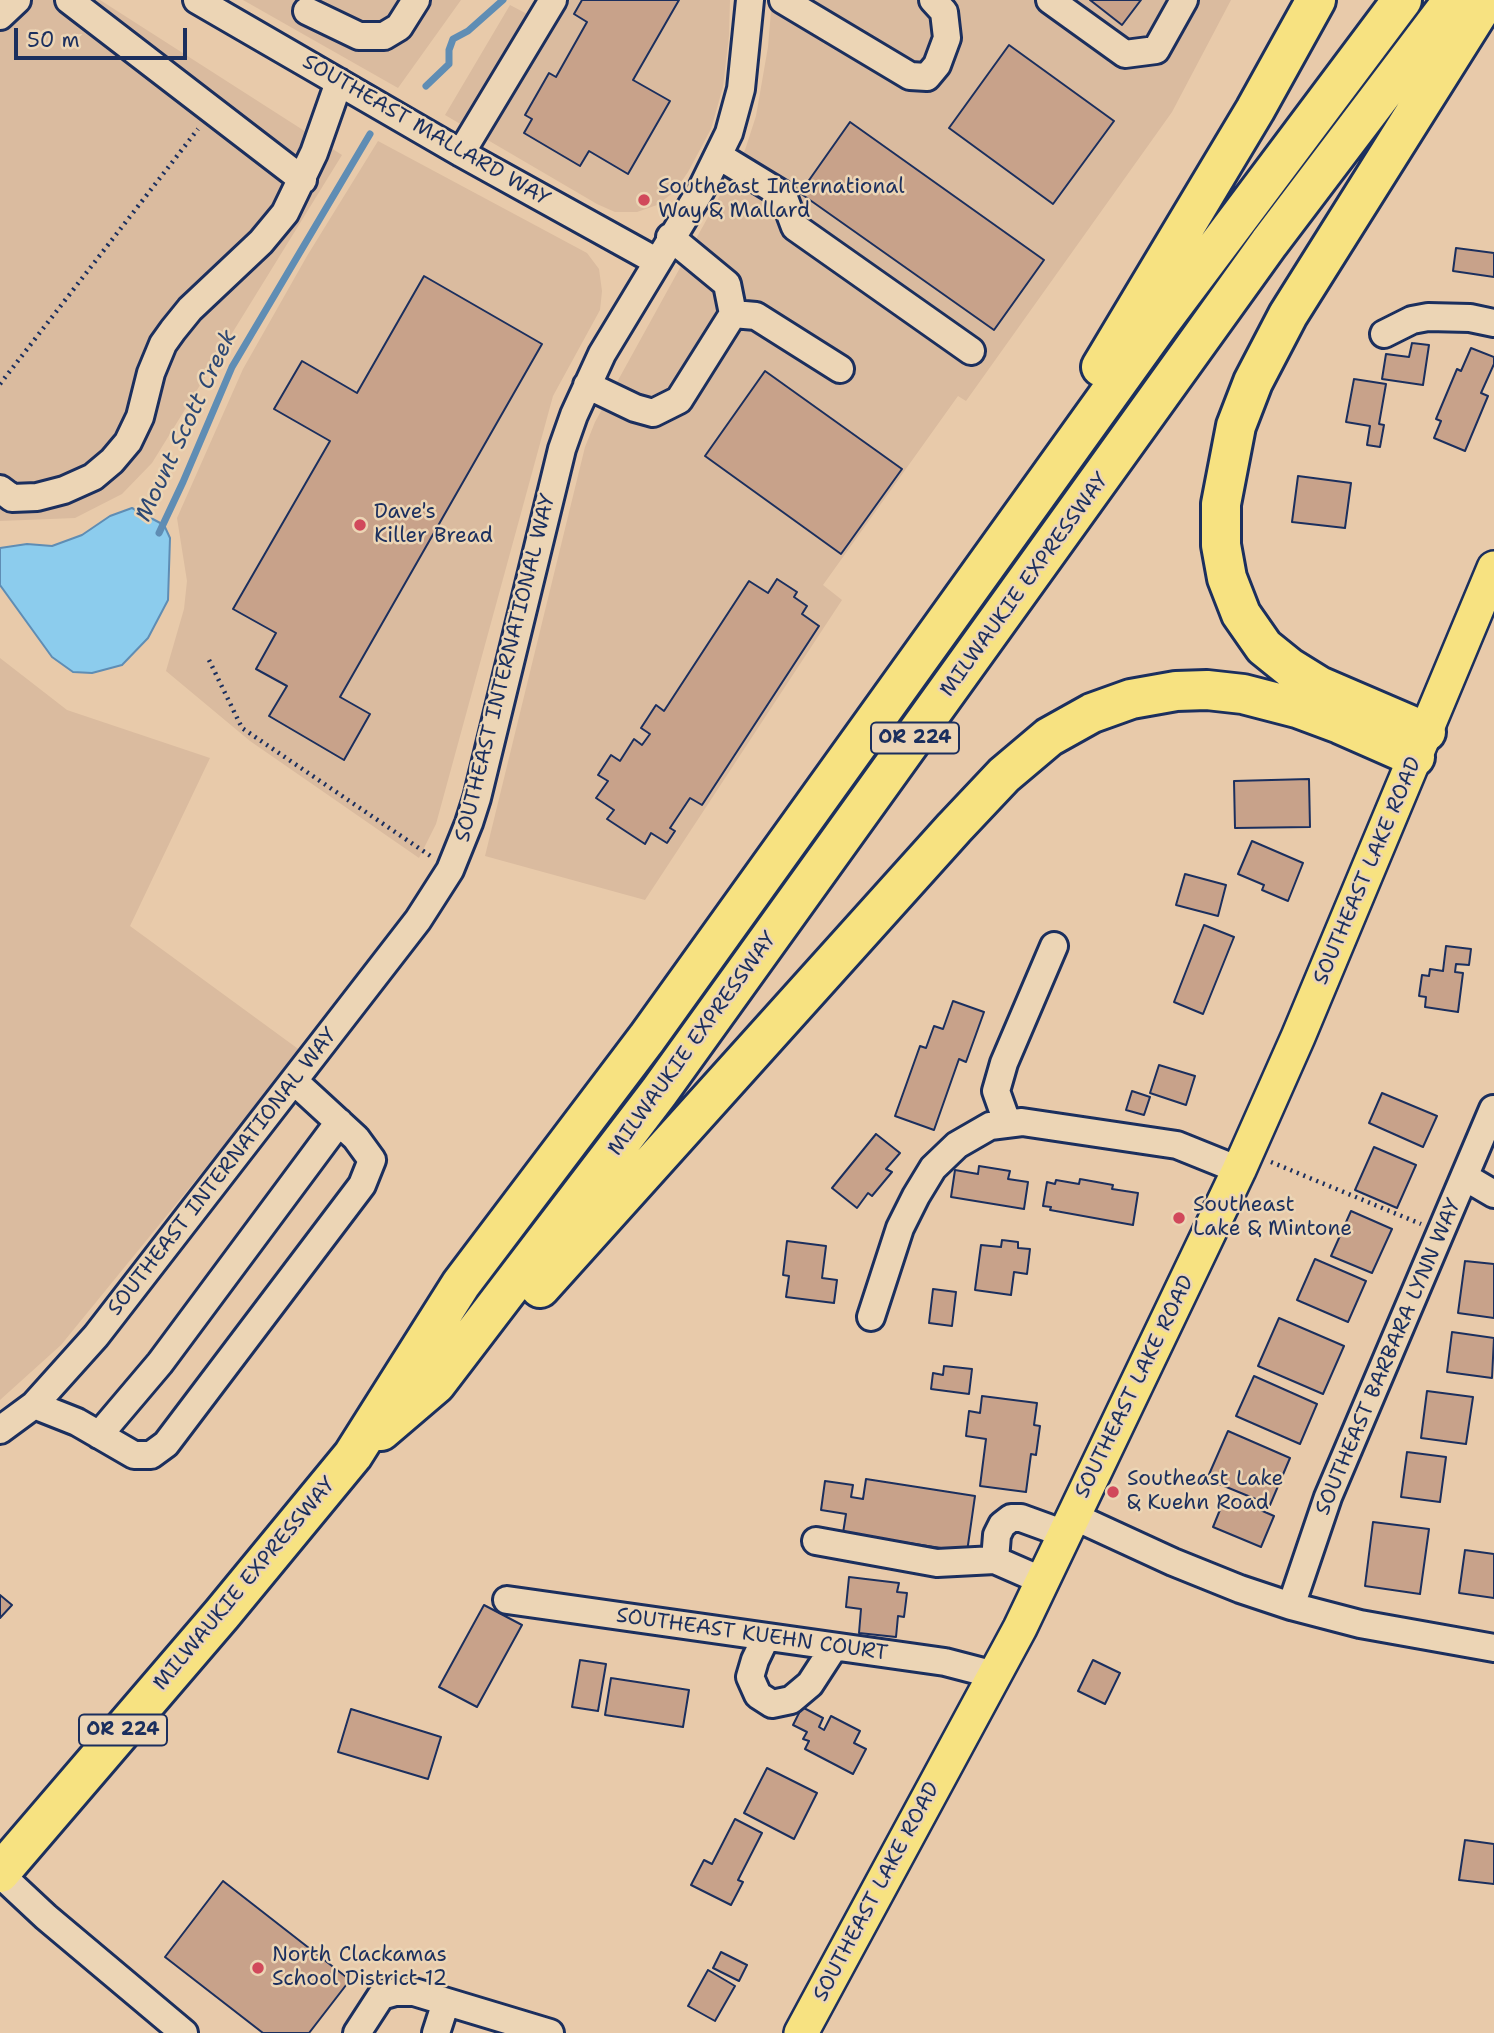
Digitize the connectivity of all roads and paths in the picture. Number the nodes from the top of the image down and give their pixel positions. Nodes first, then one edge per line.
1 (17, 0) edge
2 (69, 0) edge
3 (197, 0) edge
4 (416, 0) edge
5 (553, 0) edge
6 (750, 0) edge
7 (933, 0) edge
8 (1050, 0) edge
9 (1184, 0) edge
10 (1316, 0) edge
11 (1402, 0) edge
12 (1453, 0) edge
13 (1486, 0) edge
14 (789, 1) edge
15 (311, 6) edge
16 (0, 16) edge
17 (283, 49) junction
18 (339, 82) junction
19 (212, 112) junction
20 (461, 153) junction
21 (719, 156) junction
22 (303, 180) junction
23 (670, 237) junction
24 (656, 261) junction
25 (733, 314) junction
26 (1494, 323) edge
27 (1384, 334) dead end
28 (971, 351) dead end
29 (840, 369) dead end
30 (0, 384) edge
31 (587, 385) junction
32 (0, 488) edge
33 (1494, 568) edge
34 (976, 579) junction
35 (209, 660) dead end
36 (1420, 745) junction
37 (450, 870) junction
38 (1054, 946) dead end
39 (294, 1081) junction
40 (1493, 1109) edge
41 (339, 1122) junction
42 (1007, 1122) junction
43 (1243, 1161) junction
44 (1465, 1177) junction
45 (1494, 1194) edge
46 (1441, 1232) junction
47 (871, 1317) dead end
48 (436, 1384) junction
49 (34, 1405) junction
50 (0, 1430) edge
51 (99, 1435) junction
52 (353, 1455) junction
53 (1069, 1525) junction
54 (816, 1541) dead end
55 (995, 1560) junction
56 (1043, 1581) junction
57 (507, 1600) dead end
58 (1291, 1606) junction
59 (766, 1637) junction
60 (834, 1647) junction
61 (1494, 1648) edge
62 (995, 1675) junction
63 (0, 1873) edge
64 (446, 2002) junction
65 (184, 2033) edge
66 (357, 2033) edge
67 (436, 2033) edge
68 (550, 2033) edge
69 (801, 2033) edge

1 - 16 street
2 - 19 street
3 - 17 street, SOUTHEAST MALLARD WAY
4 - 15 street
5 - 20 street
6 - 21 street, SOUTHEAST INTERNATIONAL WAY
7 - 14 street
8 - 9 street
10 - 34 highway
11 - 34 highway, MILWAUKIE EXPRESSWAY / OR 224
12 - 48 highway, MILWAUKIE EXPRESSWAY / OR 224
13 - 36 highway
15 - 17 street
17 - 18 street, SOUTHEAST MALLARD WAY
18 - 20 street, SOUTHEAST MALLARD WAY
18 - 22 street
19 - 22 street
19 - 30 path
20 - 24 street, SOUTHEAST MALLARD WAY
21 - 23 street, SOUTHEAST INTERNATIONAL WAY
21 - 28 street
22 - 32 street
23 - 24 street, SOUTHEAST INTERNATIONAL WAY
23 - 25 street
24 - 31 street, SOUTHEAST INTERNATIONAL WAY
25 - 29 street
25 - 31 street
26 - 27 street
31 - 37 street, SOUTHEAST INTERNATIONAL WAY
33 - 36 main road, SOUTHEAST LAKE ROAD
34 - 52 highway, MILWAUKIE EXPRESSWAY / OR 224
35 - 37 path
36 - 43 main road, SOUTHEAST LAKE ROAD
36 - 48 highway
37 - 39 street, SOUTHEAST INTERNATIONAL WAY
38 - 42 street
39 - 41 street
39 - 49 street, SOUTHEAST INTERNATIONAL WAY
40 - 44 street, SOUTHEAST BARBARA LYNN WAY
41 - 51 street
41 - 51 street
42 - 43 street
42 - 47 street
43 - 46 path
43 - 53 main road, SOUTHEAST LAKE ROAD
44 - 45 street
44 - 46 street, SOUTHEAST BARBARA LYNN WAY
46 - 58 street, SOUTHEAST BARBARA LYNN WAY
48 - 52 highway, MILWAUKIE EXPRESSWAY / OR 224
49 - 50 street, SOUTHEAST INTERNATIONAL WAY
49 - 51 street
52 - 63 highway, MILWAUKIE EXPRESSWAY / OR 224
53 - 55 street
53 - 56 main road, SOUTHEAST LAKE ROAD
53 - 58 street
54 - 55 street
55 - 56 street
56 - 62 main road, SOUTHEAST LAKE ROAD
57 - 59 street, SOUTHEAST KUEHN COURT
58 - 61 street
59 - 60 street, SOUTHEAST KUEHN COURT
59 - 60 street
60 - 62 street, SOUTHEAST KUEHN COURT
62 - 69 main road, SOUTHEAST LAKE ROAD
63 - 65 street
64 - 66 street
64 - 67 street
64 - 68 street

